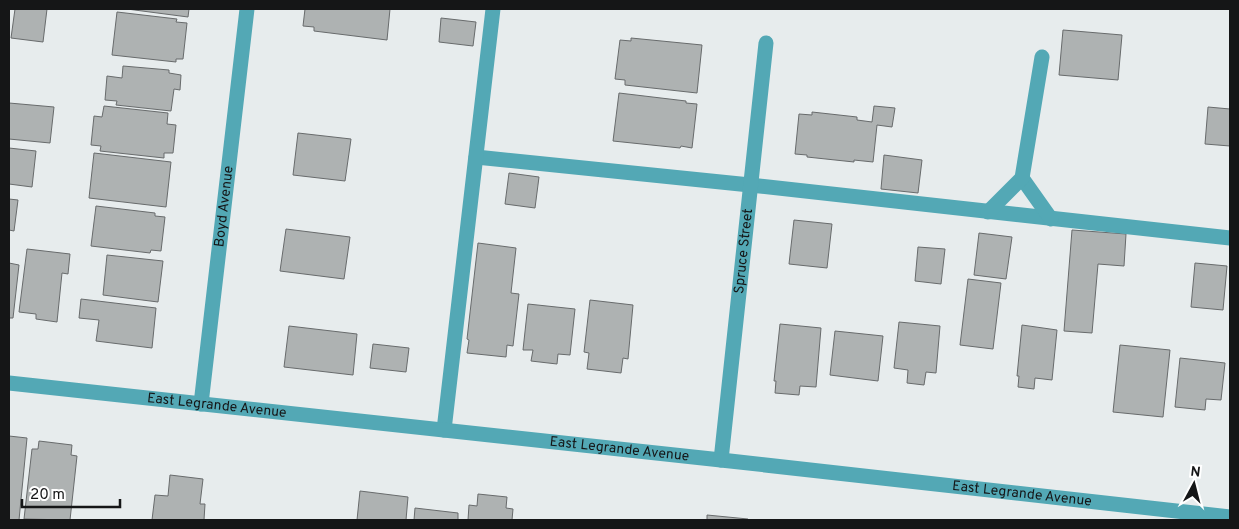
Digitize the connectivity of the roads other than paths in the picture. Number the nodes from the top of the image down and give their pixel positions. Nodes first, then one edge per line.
1 (247, 9) edge
2 (493, 9) edge
3 (766, 43) dead end
4 (1042, 58) dead end
5 (476, 157) junction
6 (1022, 178) junction
7 (750, 185) junction
8 (988, 212) junction
9 (1051, 219) junction
10 (1230, 238) edge
11 (9, 383) edge
12 (201, 404) junction
13 (444, 430) junction
14 (720, 460) junction
15 (1230, 517) edge

1 - 12 street, Boyd Avenue
2 - 5 street
3 - 7 street, Spruce Street
4 - 6 street
5 - 7 street
5 - 13 street
6 - 8 street
6 - 9 street
7 - 8 street
7 - 14 street, Spruce Street
8 - 9 street
9 - 10 street
11 - 12 street, East Legrande Avenue
12 - 13 street, East Legrande Avenue
13 - 14 street, East Legrande Avenue
14 - 15 street, East Legrande Avenue

